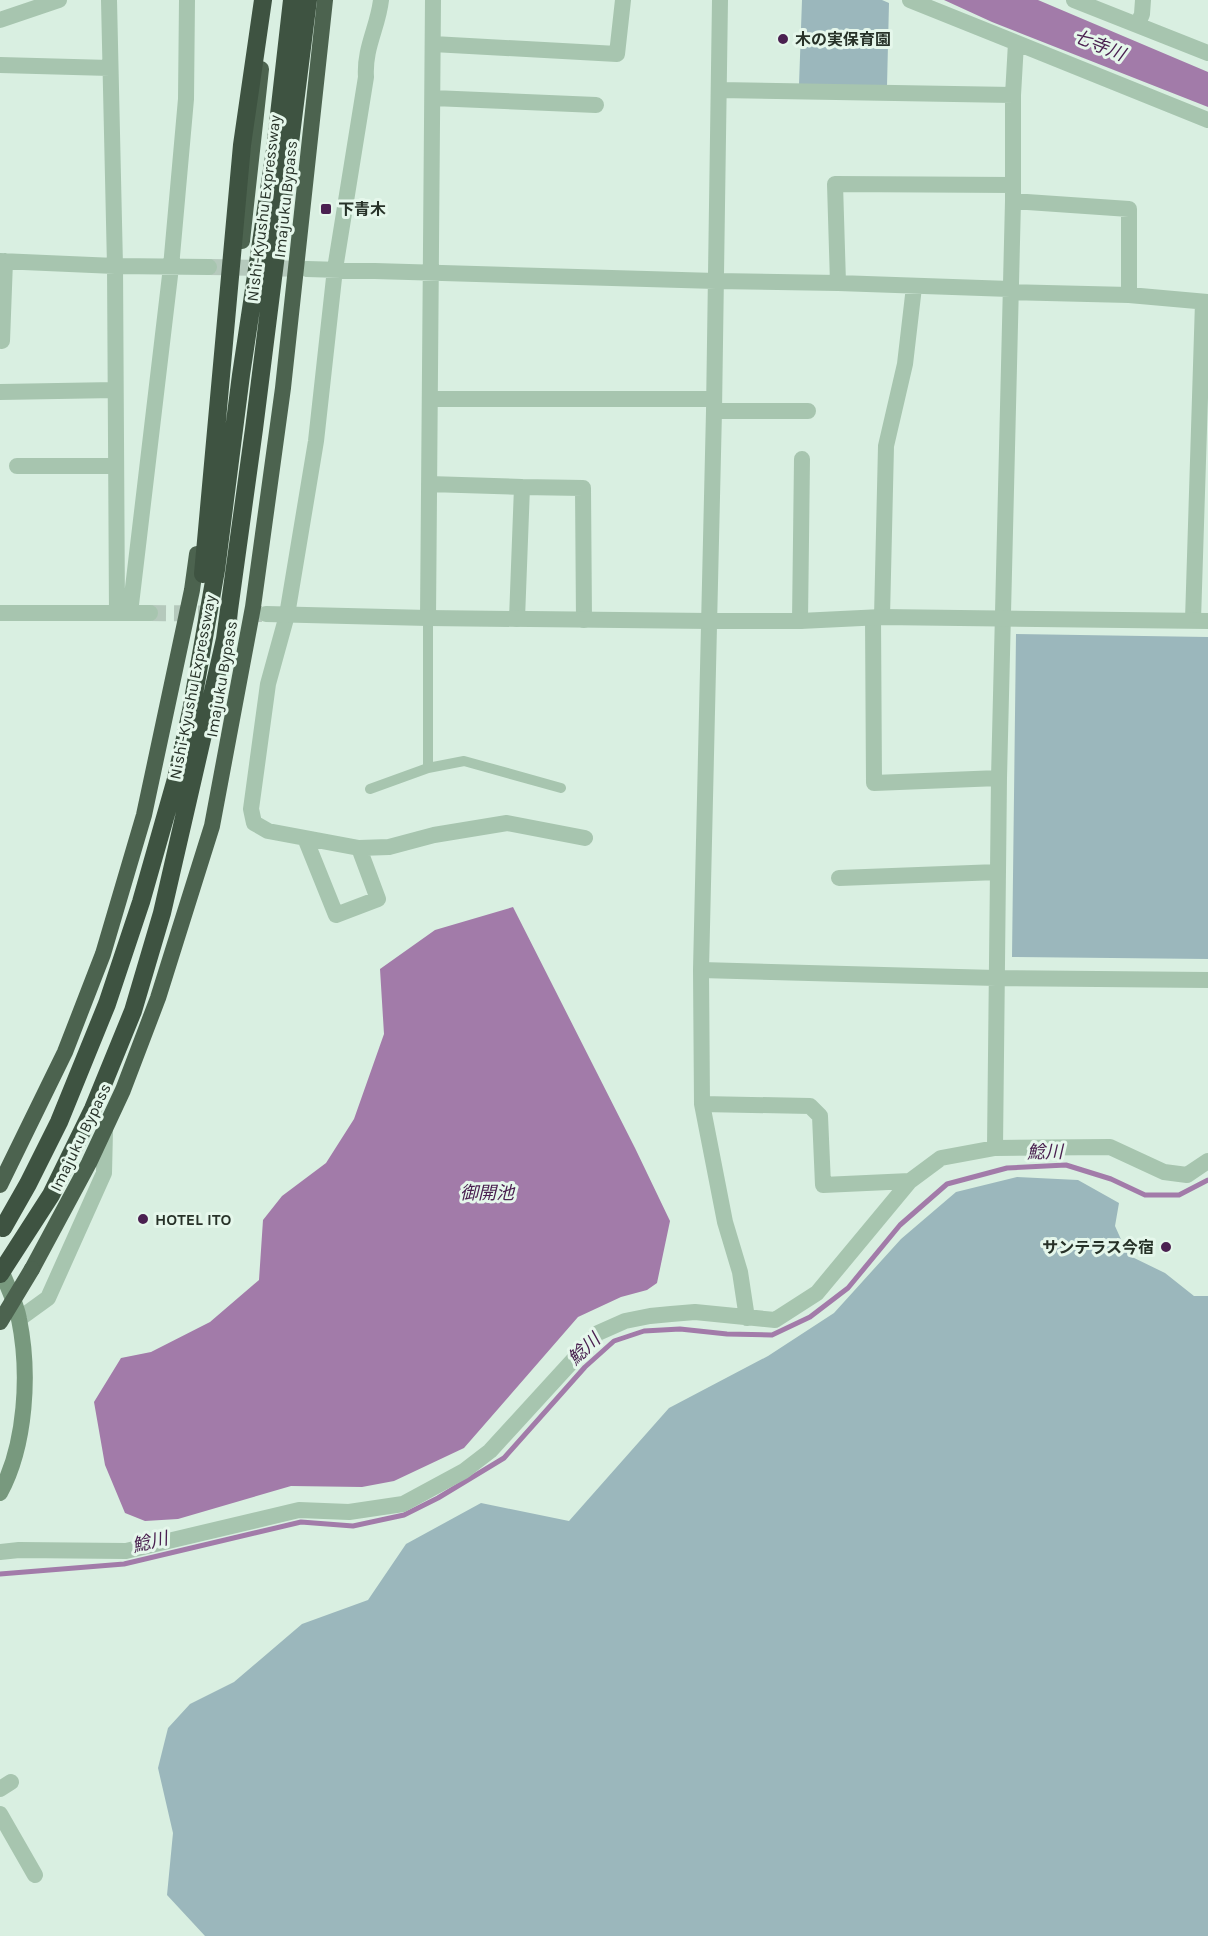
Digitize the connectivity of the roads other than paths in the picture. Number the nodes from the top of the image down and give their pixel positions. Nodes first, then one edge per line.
1 (59, 0) edge
2 (109, 0) edge
3 (187, 0) edge
4 (263, 0) edge
5 (269, 0) edge
6 (291, 0) edge
7 (308, 0) edge
8 (325, 0) edge
9 (381, 0) edge
10 (433, 0) edge
11 (623, 0) edge
12 (720, 0) edge
13 (910, 0) edge
14 (1074, 0) edge
15 (1143, 0) edge
16 (0, 20) edge
17 (1138, 24) junction
18 (1016, 43) junction
19 (433, 44) junction
20 (1208, 53) edge
21 (0, 65) edge
22 (110, 68) junction
23 (719, 90) junction
24 (1012, 95) junction
25 (433, 98) junction
26 (596, 105) dead end
27 (1208, 120) edge
28 (1013, 193) junction
29 (2, 261) edge
30 (115, 266) junction
31 (171, 267) junction
32 (209, 267) tunnel mouth
33 (307, 269) tunnel mouth
34 (335, 269) junction
35 (430, 273) junction
36 (716, 281) junction
37 (838, 283) junction
38 (914, 287) junction
39 (1010, 291) junction
40 (1129, 296) junction
41 (1206, 302) edge
42 (2, 341) dead end
43 (115, 390) junction
44 (0, 392) edge
45 (430, 399) junction
46 (714, 405) junction
47 (808, 411) dead end
48 (802, 459) dead end
49 (17, 466) dead end
50 (115, 466) junction
51 (429, 484) junction
52 (522, 487) junction
53 (0, 613) edge
54 (124, 613) junction
55 (150, 613) tunnel mouth
56 (266, 614) tunnel mouth
57 (287, 615) junction
58 (878, 617) junction
59 (428, 618) junction
60 (1004, 618) junction
61 (517, 619) junction
62 (584, 620) junction
63 (1201, 620) edge
64 (709, 621) junction
65 (800, 621) junction
66 (191, 711) junction
67 (428, 768) junction
68 (999, 778) junction
69 (561, 788) dead end
70 (370, 789) dead end
71 (305, 838) junction
72 (585, 838) dead end
73 (359, 848) junction
74 (998, 872) junction
75 (839, 878) dead end
76 (701, 970) junction
77 (996, 978) junction
78 (1208, 981) edge
79 (702, 1104) junction
80 (105, 1130) junction
81 (995, 1148) junction
82 (1208, 1161) edge
83 (909, 1181) junction
84 (2, 1182) edge
85 (3, 1228) dead end
86 (0, 1267) edge
87 (0, 1274) edge
88 (747, 1318) junction
89 (19, 1319) junction
90 (0, 1322) edge
91 (0, 1493) edge
92 (0, 1552) edge
93 (0, 1814) edge
94 (35, 1875) dead end

1 - 16 street
2 - 22 street
3 - 31 street
4 - 66 highway, bridge
5 - 84 highway
6 - 66 highway, Nishi-Kyushu Expressway, bridge
7 - 87 highway, Nishi-Kyushu Expressway, bridge
8 - 80 highway, Imajuku Bypass
9 - 34 street
10 - 19 street
11 - 19 street
12 - 23 street
13 - 18 street
14 - 17 street
15 - 17 street
17 - 20 street
18 - 24 street
18 - 27 street
19 - 25 street
21 - 22 street
22 - 30 street
23 - 24 street
23 - 36 street
24 - 28 street
25 - 26 street
25 - 35 street
28 - 37 street
28 - 39 street
28 - 40 street
29 - 30 street
29 - 42 street
30 - 31 street
30 - 43 street
31 - 32 street
31 - 54 street
33 - 34 street
34 - 35 street
34 - 57 street
35 - 36 street
35 - 45 street
36 - 37 street
36 - 46 street
37 - 38 street
38 - 39 street
38 - 58 street
39 - 40 street
39 - 60 street
40 - 41 street
41 - 63 street
43 - 44 street
43 - 50 street
45 - 46 street
45 - 51 street
46 - 47 street
46 - 64 street
48 - 65 street
49 - 50 street
50 - 54 street
51 - 52 street
51 - 59 street
52 - 61 street
52 - 62 street
53 - 54 street
54 - 55 street
56 - 57 street
57 - 59 street
57 - 71 street
58 - 60 street
58 - 65 street
58 - 68 street
59 - 61 street
59 - 67 lane
60 - 63 street
60 - 68 street
61 - 62 street
62 - 64 street
64 - 65 street
64 - 76 street
66 - 85 highway, Nishi-Kyushu Expressway, bridge
67 - 69 lane
67 - 70 lane
68 - 74 street
71 - 73 street
71 - 73 street
72 - 73 street
74 - 75 street
74 - 77 street
76 - 77 street
76 - 79 street
77 - 78 street
77 - 81 street
79 - 83 street
79 - 88 street
80 - 89 street
80 - 90 highway, Imajuku Bypass, bridge
81 - 82 street
81 - 83 street
83 - 88 street
86 - 89 main road
88 - 92 street
89 - 91 main road
93 - 94 street

